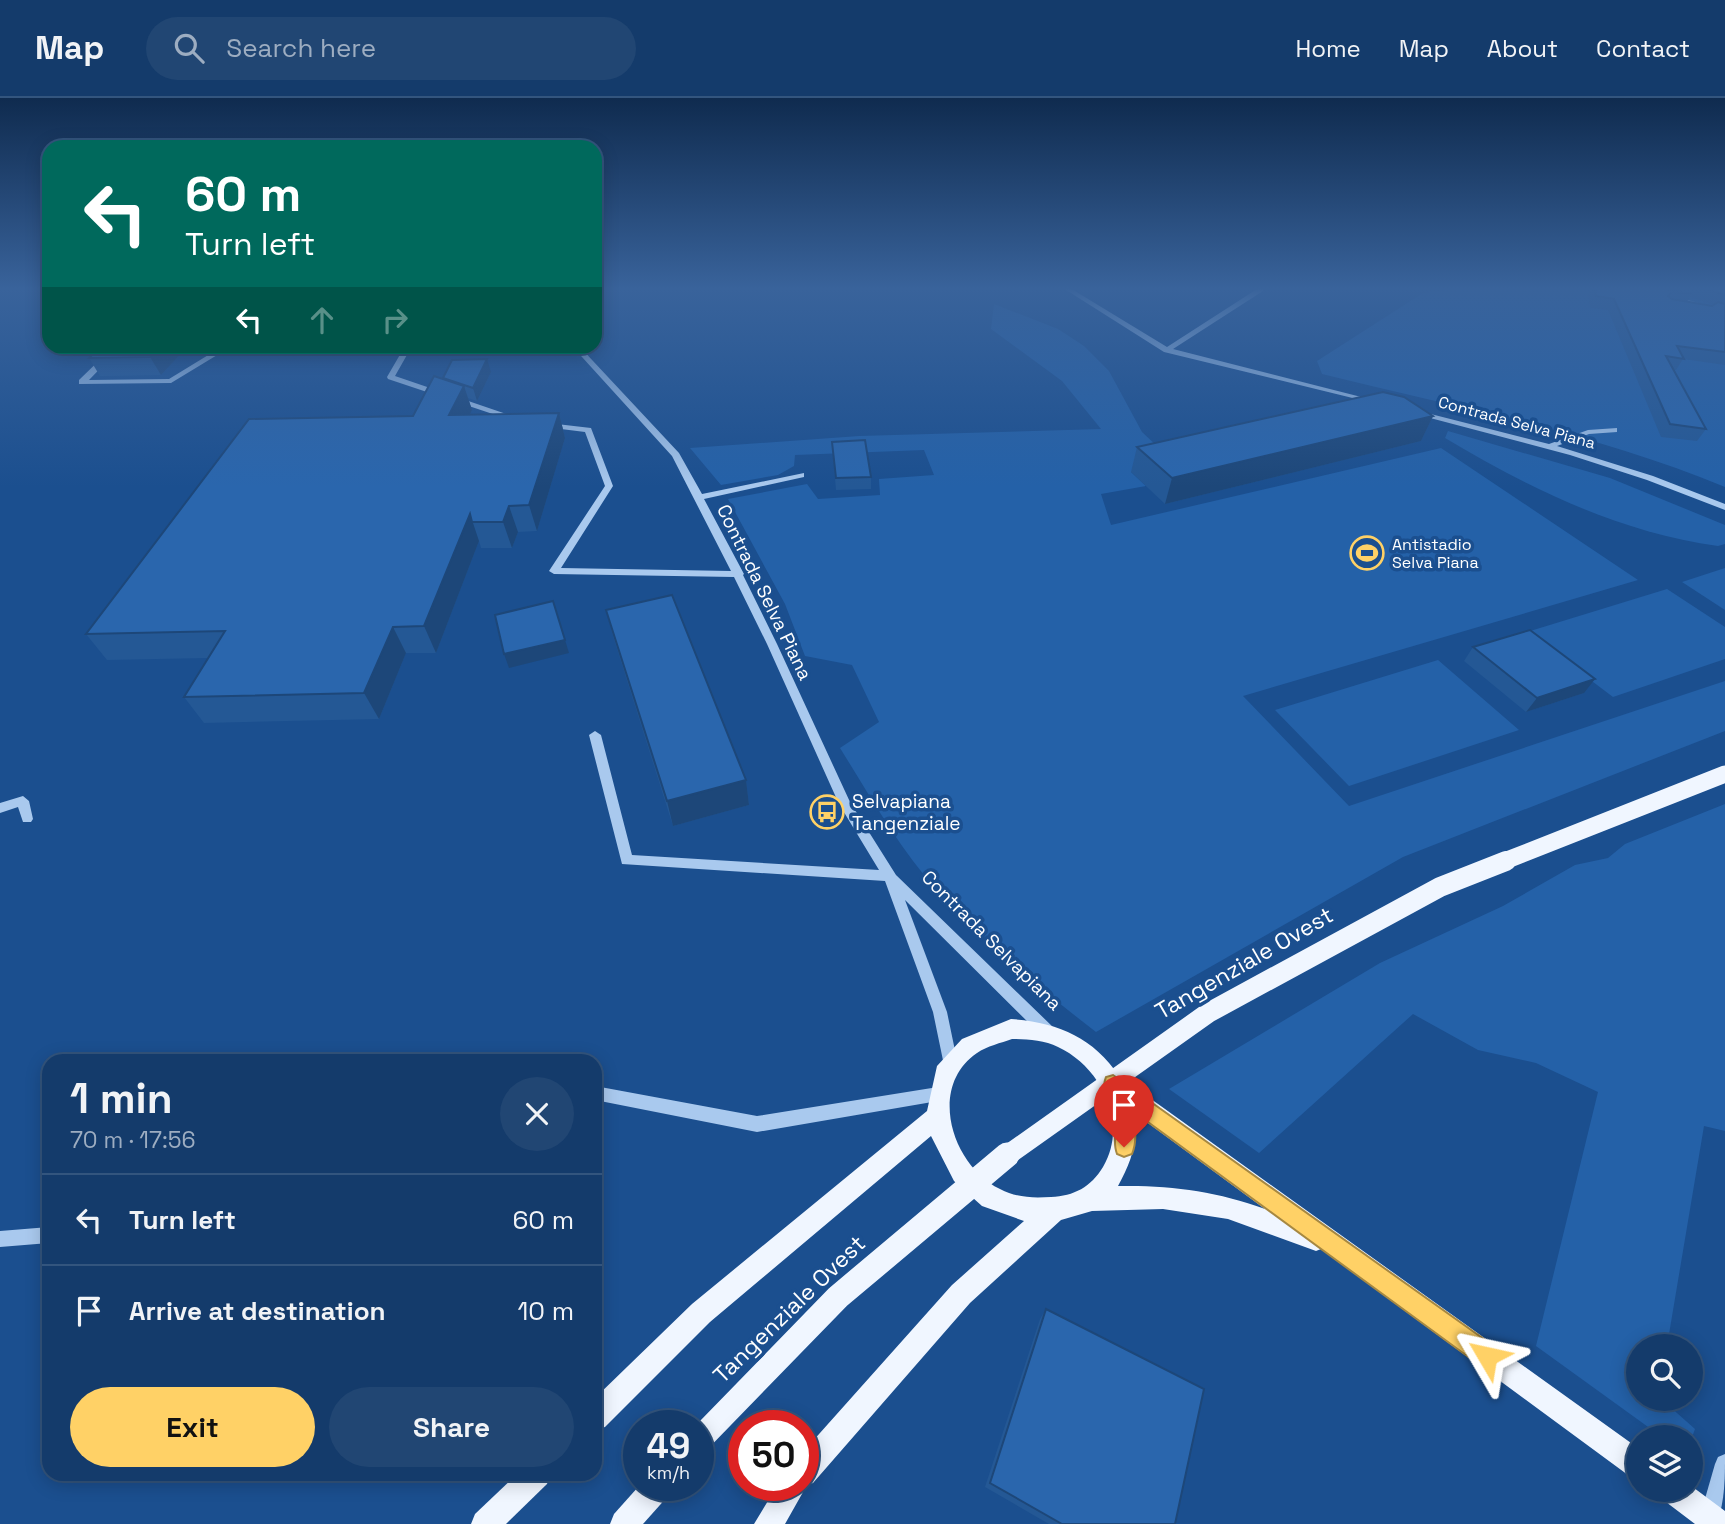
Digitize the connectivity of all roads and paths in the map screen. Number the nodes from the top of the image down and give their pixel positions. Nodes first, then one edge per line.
1 (109, 355) edge
2 (215, 355) edge
3 (404, 355) edge
4 (583, 355) edge
5 (1186, 355) edge
6 (1379, 402) edge
7 (1406, 409) edge
8 (524, 422) edge
9 (537, 424) edge
10 (1614, 430) dead end
11 (1551, 445) junction
12 (801, 475) dead end
13 (699, 497) junction
14 (1725, 507) edge
15 (739, 574) junction
16 (595, 735) dead end
17 (1725, 774) edge
18 (0, 808) edge
19 (27, 819) dead end
20 (890, 876) junction
21 (1050, 1034) junction
22 (950, 1065) junction
23 (1113, 1084) junction
24 (602, 1094) edge
25 (937, 1105) junction
26 (1089, 1199) junction
27 (1054, 1212) junction
28 (42, 1236) edge
29 (0, 1239) edge
30 (1335, 1247) junction
31 (602, 1410) edge
32 (714, 1425) edge
33 (819, 1455) edge
34 (1626, 1456) edge
35 (1725, 1464) edge
36 (530, 1481) edge
37 (645, 1501) edge
38 (783, 1501) edge
39 (1690, 1502) edge
40 (1714, 1520) edge
41 (485, 1524) edge
42 (624, 1524) edge
43 (768, 1524) edge

1 - 2 street
3 - 8 street
4 - 13 street, Contrada Selva Piana
5 - 6 street
7 - 11 street, Contrada Selva Piana
9 - 15 street
10 - 11 street
11 - 14 street, Contrada Selva Piana
12 - 13 street
13 - 15 street, Contrada Selva Piana
15 - 20 street, Contrada Selva Piana
16 - 20 street
17 - 32 main road, Tangenziale Ovest, bridge
18 - 19 street
20 - 21 street, Contrada Selvapiana
20 - 22 street, Contrada Selvapiana
21 - 22 main road
21 - 23 main road
22 - 25 main road
23 - 26 main road
23 - 30 main road
24 - 25 street
25 - 27 main road
25 - 31 main road
26 - 27 main road
26 - 30 main road
27 - 33 main road
28 - 29 street
30 - 34 main road
35 - 40 street
36 - 41 main road
37 - 42 main road
38 - 43 main road
39 - 40 main road

